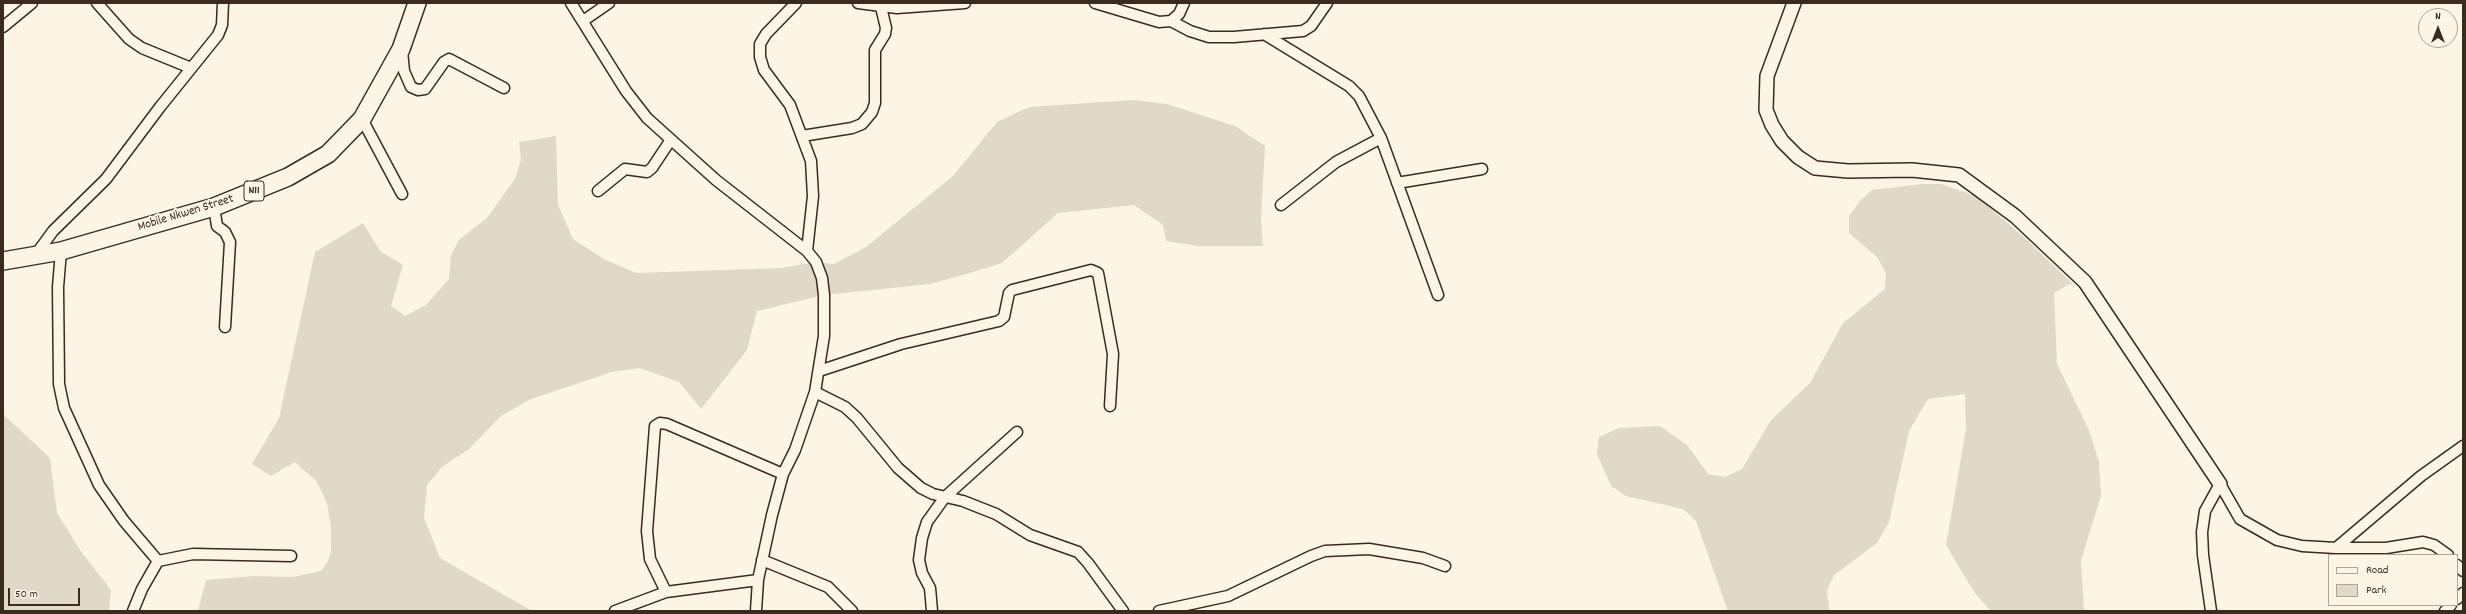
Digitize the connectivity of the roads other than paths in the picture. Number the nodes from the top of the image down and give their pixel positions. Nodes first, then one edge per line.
1 (32, 3) edge
2 (97, 3) edge
3 (223, 3) edge
4 (417, 3) edge
5 (571, 3) edge
6 (609, 3) edge
7 (796, 3) edge
8 (858, 3) edge
9 (965, 3) edge
10 (1095, 3) edge
11 (1184, 3) edge
12 (1327, 3) edge
13 (1794, 3) edge
14 (881, 7) junction
15 (1171, 20) junction
16 (583, 22) junction
17 (3, 27) edge
18 (1264, 34) junction
19 (401, 49) junction
20 (191, 68) junction
21 (504, 88) dead end
22 (362, 119) junction
23 (802, 136) junction
24 (1381, 138) junction
25 (670, 140) junction
26 (1482, 169) dead end
27 (1397, 183) junction
28 (598, 191) dead end
29 (402, 194) dead end
30 (1281, 205) dead end
31 (214, 207) junction
32 (61, 251) junction
33 (807, 251) junction
34 (34, 257) junction
35 (3, 261) edge
36 (1438, 294) dead end
37 (225, 326) dead end
38 (819, 370) junction
39 (816, 392) junction
40 (1110, 406) dead end
41 (1017, 432) dead end
42 (2463, 446) edge
43 (783, 474) junction
44 (2220, 484) junction
45 (945, 497) junction
46 (2336, 548) junction
47 (2447, 554) edge
48 (291, 556) dead end
49 (762, 560) junction
50 (158, 561) junction
51 (1445, 566) dead end
52 (758, 580) junction
53 (666, 592) junction
54 (133, 611) edge
55 (616, 611) edge
56 (756, 611) edge
57 (852, 611) edge
58 (932, 611) edge
59 (1123, 611) edge
60 (1159, 611) edge
61 (2212, 611) edge

1 - 17 street
2 - 20 street
3 - 20 street
4 - 19 highway, Mobile Nkwen Street / N11
5 - 16 street
6 - 16 street
7 - 23 street
8 - 14 street
9 - 14 street
10 - 15 street
11 - 15 street
12 - 18 street
13 - 44 street
14 - 23 street
15 - 18 street
16 - 25 street
18 - 24 street
19 - 21 street
19 - 22 highway, Mobile Nkwen Street / N11
20 - 34 street
22 - 29 street
22 - 31 highway, Mobile Nkwen Street / N11
23 - 33 street
24 - 27 street
24 - 30 street
25 - 28 street
25 - 33 street
26 - 27 street
27 - 36 street
31 - 32 highway, Mobile Nkwen Street / N11
31 - 37 street
32 - 34 highway, Mobile Nkwen Street / N11
32 - 50 street
33 - 38 street
34 - 35 highway, Mobile Nkwen Street / N11
38 - 39 street
38 - 40 street
39 - 43 street
39 - 45 street
41 - 45 street
42 - 46 street
43 - 49 street
43 - 53 street
44 - 46 street
44 - 61 street
45 - 58 street
45 - 59 street
46 - 47 street
48 - 50 street
49 - 52 street
49 - 57 street
50 - 54 street
51 - 60 street
52 - 53 street
52 - 56 street
53 - 55 street

